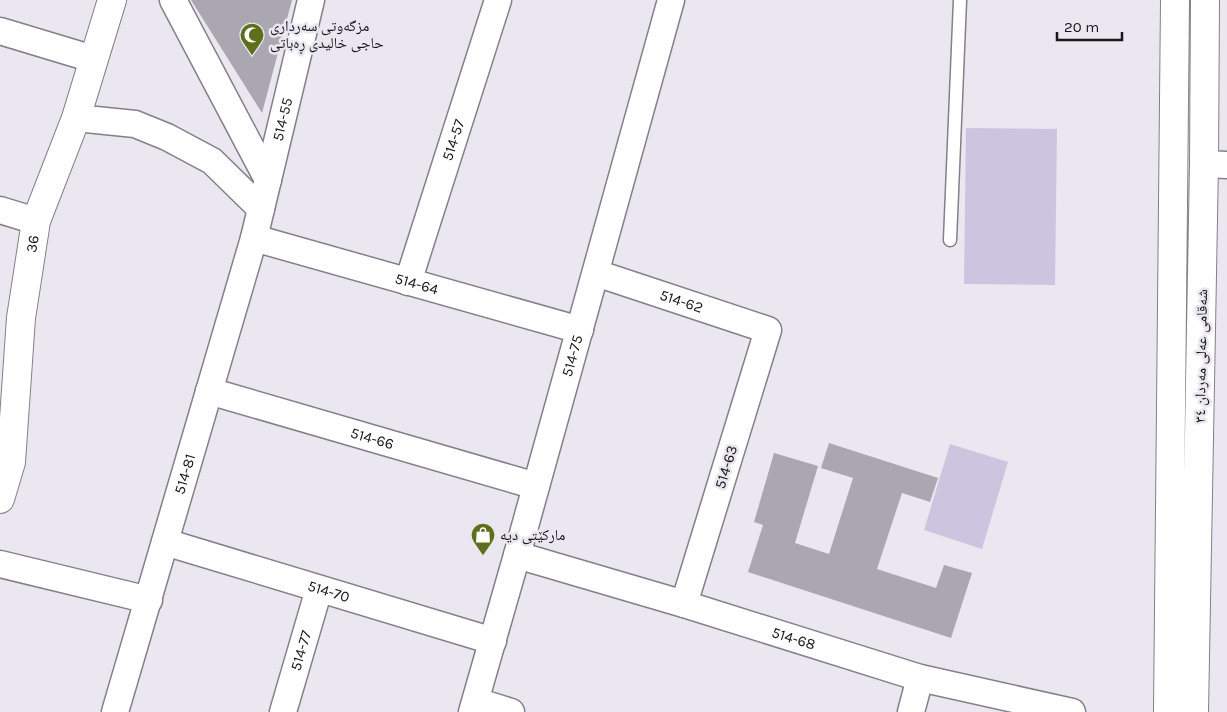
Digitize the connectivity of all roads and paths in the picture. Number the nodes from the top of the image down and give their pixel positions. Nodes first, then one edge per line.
1 (112, 0) edge
2 (173, 0) edge
3 (312, 0) edge
4 (498, 0) edge
5 (671, 0) edge
6 (960, 0) edge
7 (1175, 0) edge
8 (1206, 0) edge
9 (0, 31) edge
10 (93, 59) junction
11 (76, 118) junction
12 (1216, 164) edge
13 (268, 180) junction
14 (261, 209) junction
15 (0, 210) edge
16 (36, 221) junction
17 (254, 238) junction
18 (950, 240) dead end
19 (596, 273) junction
20 (408, 282) junction
21 (580, 330) junction
22 (768, 330) joint
23 (209, 391) junction
24 (536, 486) junction
25 (0, 499) edge
26 (165, 542) junction
27 (517, 555) junction
28 (0, 564) edge
29 (319, 589) junction
30 (149, 600) junction
31 (684, 604) junction
32 (493, 641) junction
33 (920, 678) junction
34 (474, 707) edge
35 (115, 712) edge
36 (283, 712) edge
37 (511, 712) edge
38 (910, 712) edge
39 (1072, 712) edge
40 (1168, 712) edge
41 (1194, 712) edge

1 - 10 main road, 36
2 - 13 street
3 - 13 street, 514-55
4 - 20 street, 514-57
5 - 19 street, 514-75
6 - 18 lane
7 - 40 main road, شەقامی عەلی مەردان ٣٤
8 - 12 main road, شەقامی عەلی مەردان ٣٤
9 - 10 street
10 - 11 main road, 36
11 - 14 street
11 - 16 main road, 36
12 - 41 main road, شەقامی عەلی مەردان ٣٤
13 - 14 street, 514-55
14 - 17 street, 514-55
15 - 16 street
16 - 25 main road, 36
17 - 20 street, 514-64
17 - 23 street, 514-81
19 - 21 street, 514-75
19 - 22 street, 514-62
20 - 21 street, 514-64
21 - 24 street, 514-75
22 - 31 street, 514-63
23 - 24 street, 514-66
23 - 26 street, 514-81
24 - 27 street, 514-75
26 - 29 street, 514-70
26 - 30 street, 514-81
27 - 31 street, 514-68
27 - 32 street, 514-75
28 - 30 street
29 - 32 street, 514-70
29 - 36 street, 514-77
30 - 35 street, 514-81
31 - 33 street, 514-68
32 - 34 street, 514-75
33 - 38 street
33 - 39 street, 514-68
34 - 37 street

